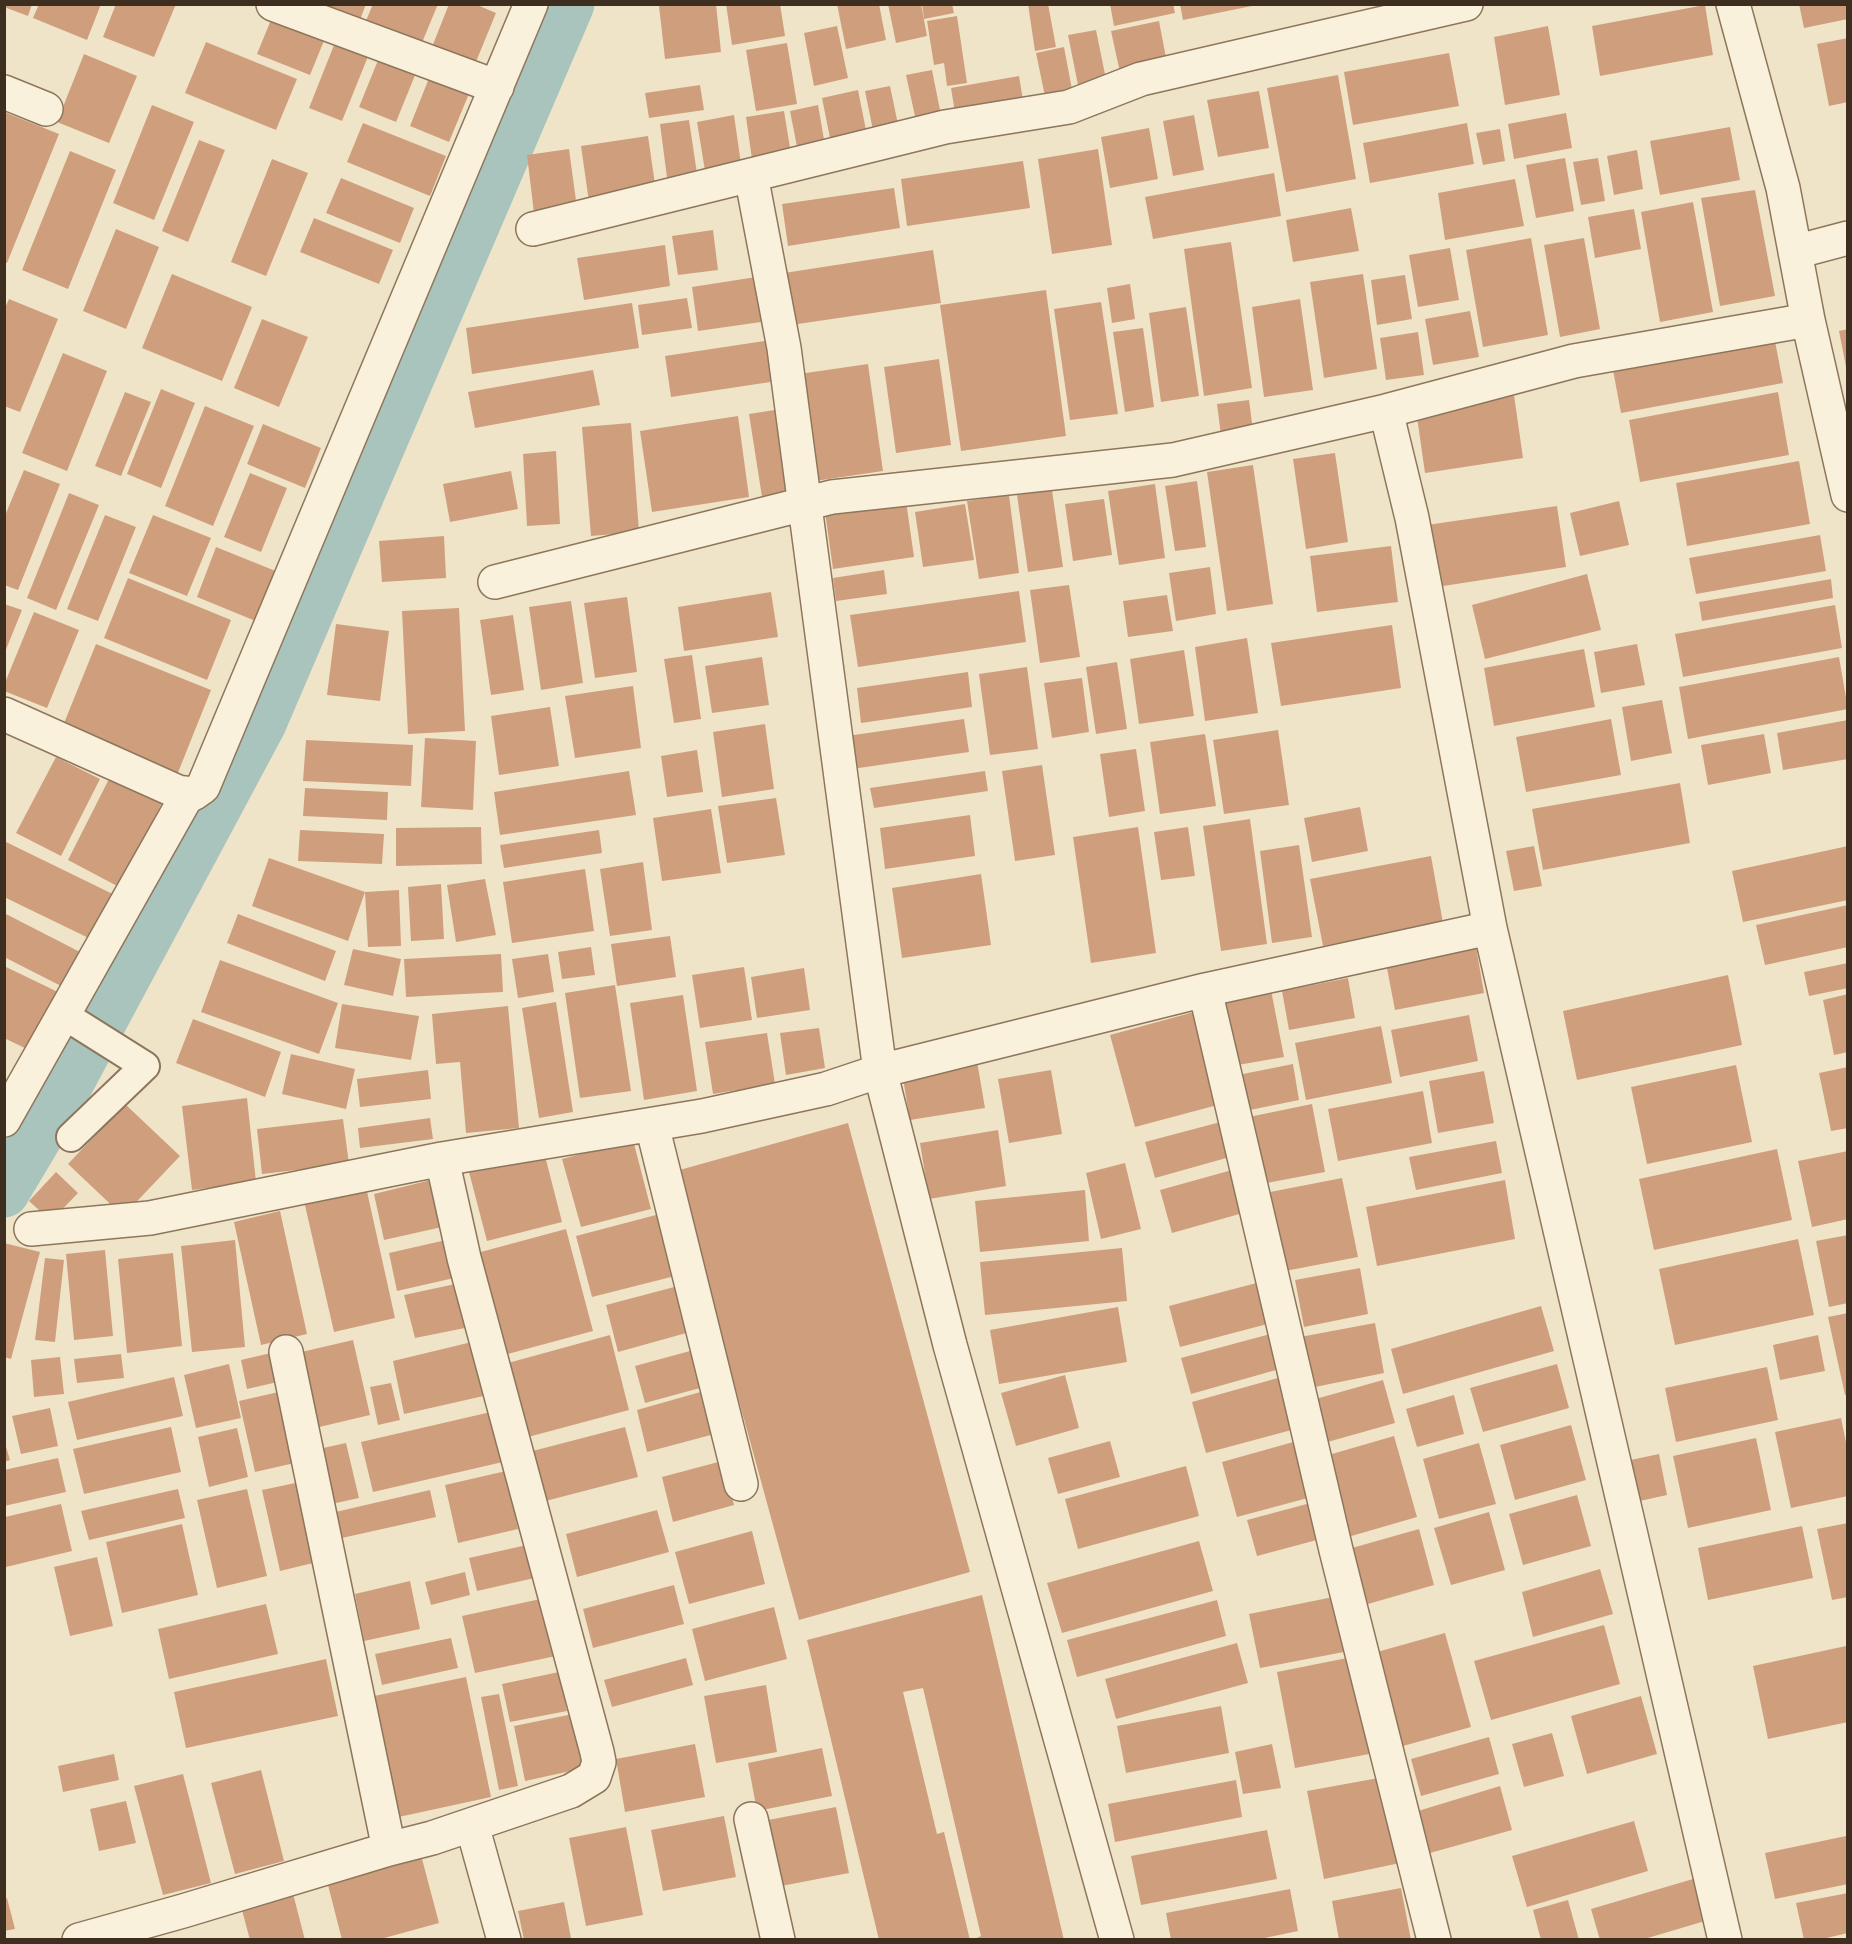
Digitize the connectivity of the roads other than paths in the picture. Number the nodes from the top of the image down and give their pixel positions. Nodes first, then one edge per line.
1 (273, 4) edge
2 (531, 4) edge
3 (1466, 4) edge
4 (1733, 4) edge
5 (497, 87) junction
6 (4, 92) edge
7 (46, 109) dead end
8 (751, 175) junction
9 (532, 230) dead end
10 (1848, 238) edge
11 (1795, 252) junction
12 (1808, 320) junction
13 (1386, 411) junction
14 (1848, 495) edge
15 (805, 502) junction
16 (495, 582) dead end
17 (4, 714) edge
18 (188, 794) junction
19 (1490, 928) junction
20 (1204, 990) junction
21 (64, 1015) junction
22 (880, 1071) junction
23 (4, 1120) edge
24 (652, 1125) junction
25 (71, 1137) dead end
26 (442, 1159) junction
27 (31, 1229) dead end
28 (286, 1352) dead end
29 (741, 1484) dead end
30 (751, 1819) dead end
31 (472, 1825) junction
32 (389, 1849) junction
33 (79, 1940) edge
34 (504, 1940) edge
35 (778, 1940) edge
36 (1117, 1940) edge
37 (1434, 1940) edge
38 (1725, 1940) edge

1 - 5 street
2 - 5 street
3 - 8 street
4 - 11 street
5 - 18 street
6 - 7 street
8 - 9 street
8 - 15 street
10 - 11 street
11 - 12 street
12 - 13 street
12 - 14 street
13 - 15 street
13 - 19 street
15 - 16 street
15 - 22 street
17 - 18 street
18 - 21 street
19 - 20 street
19 - 38 street
20 - 22 street
20 - 37 street
21 - 23 street
21 - 25 lane
22 - 24 street
22 - 36 street
24 - 26 street
24 - 29 street
26 - 27 street
26 - 31 street
28 - 32 street
30 - 35 street
31 - 32 street
31 - 34 street
32 - 33 street

